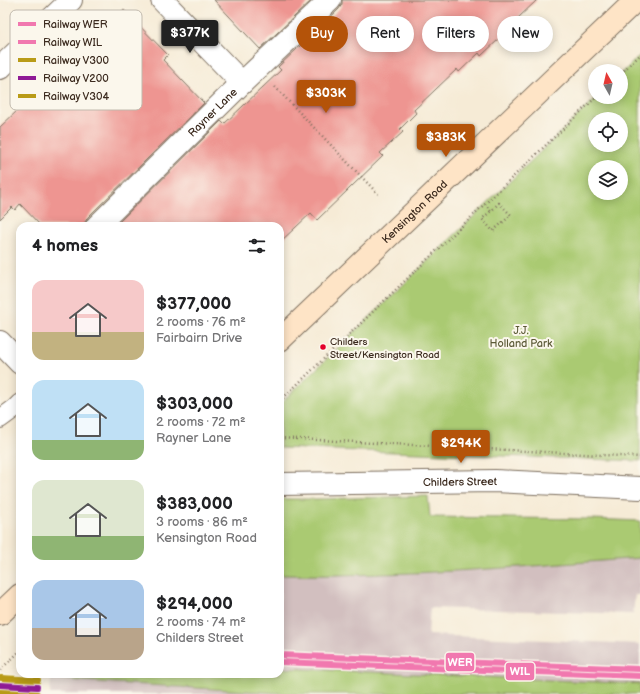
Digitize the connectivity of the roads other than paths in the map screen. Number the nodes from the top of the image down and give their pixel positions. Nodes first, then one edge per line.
1 (71, 0) edge
2 (162, 0) edge
3 (330, 0) edge
4 (636, 0) edge
5 (60, 10) edge
6 (10, 55) edge
7 (2, 62) edge
8 (250, 76) junction
9 (101, 222) edge
10 (284, 336) edge
11 (0, 342) edge
12 (16, 359) edge
13 (16, 407) edge
14 (0, 420) edge
15 (284, 484) edge
16 (640, 488) edge
17 (16, 599) edge
18 (0, 614) edge

1 - 5 street
2 - 8 street
3 - 8 street, Rayner Lane
4 - 10 street, Kensington Road
6 - 7 street
8 - 9 street, Rayner Lane
11 - 12 street
13 - 14 lane
15 - 16 street, Childers Street
17 - 18 street

